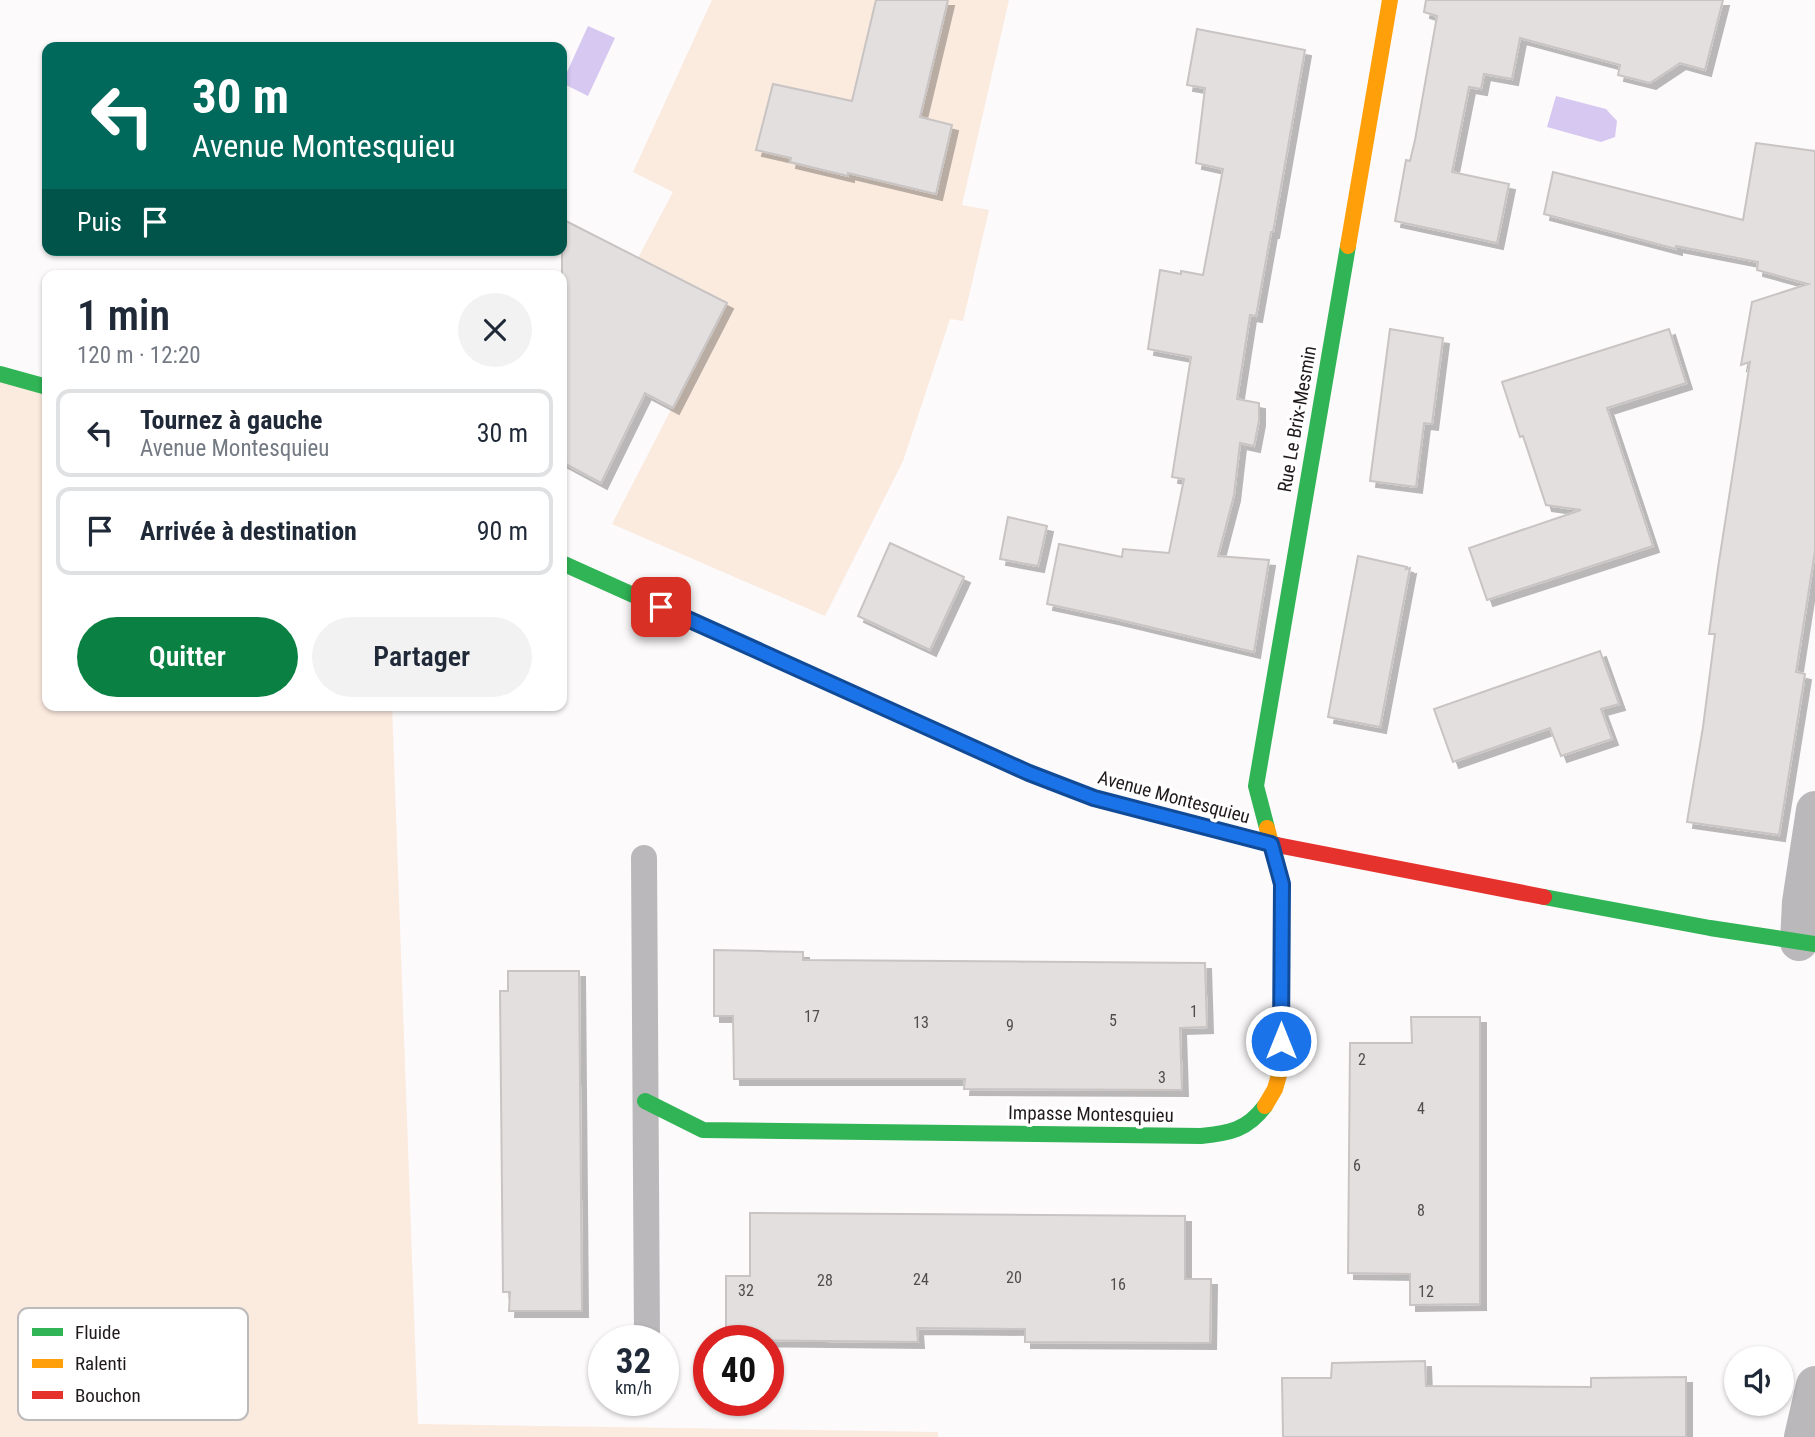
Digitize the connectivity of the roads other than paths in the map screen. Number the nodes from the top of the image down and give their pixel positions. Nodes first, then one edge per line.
1 (1390, 0) edge
2 (0, 374) edge
3 (42, 386) edge
4 (567, 565) edge
5 (1815, 810) edge
6 (1271, 844) junction
7 (644, 858) dead end
8 (1807, 943) edge
9 (645, 1101) junction
10 (647, 1325) edge
11 (1815, 1385) edge
12 (1803, 1437) edge

1 - 6 street, Rue Le Brix-Mesmin
2 - 3 street
4 - 6 street, Avenue Montesquieu
5 - 8 street
6 - 8 street, Avenue Montesquieu
6 - 9 street, Impasse Montesquieu
7 - 9 lane
9 - 10 lane
11 - 12 street

